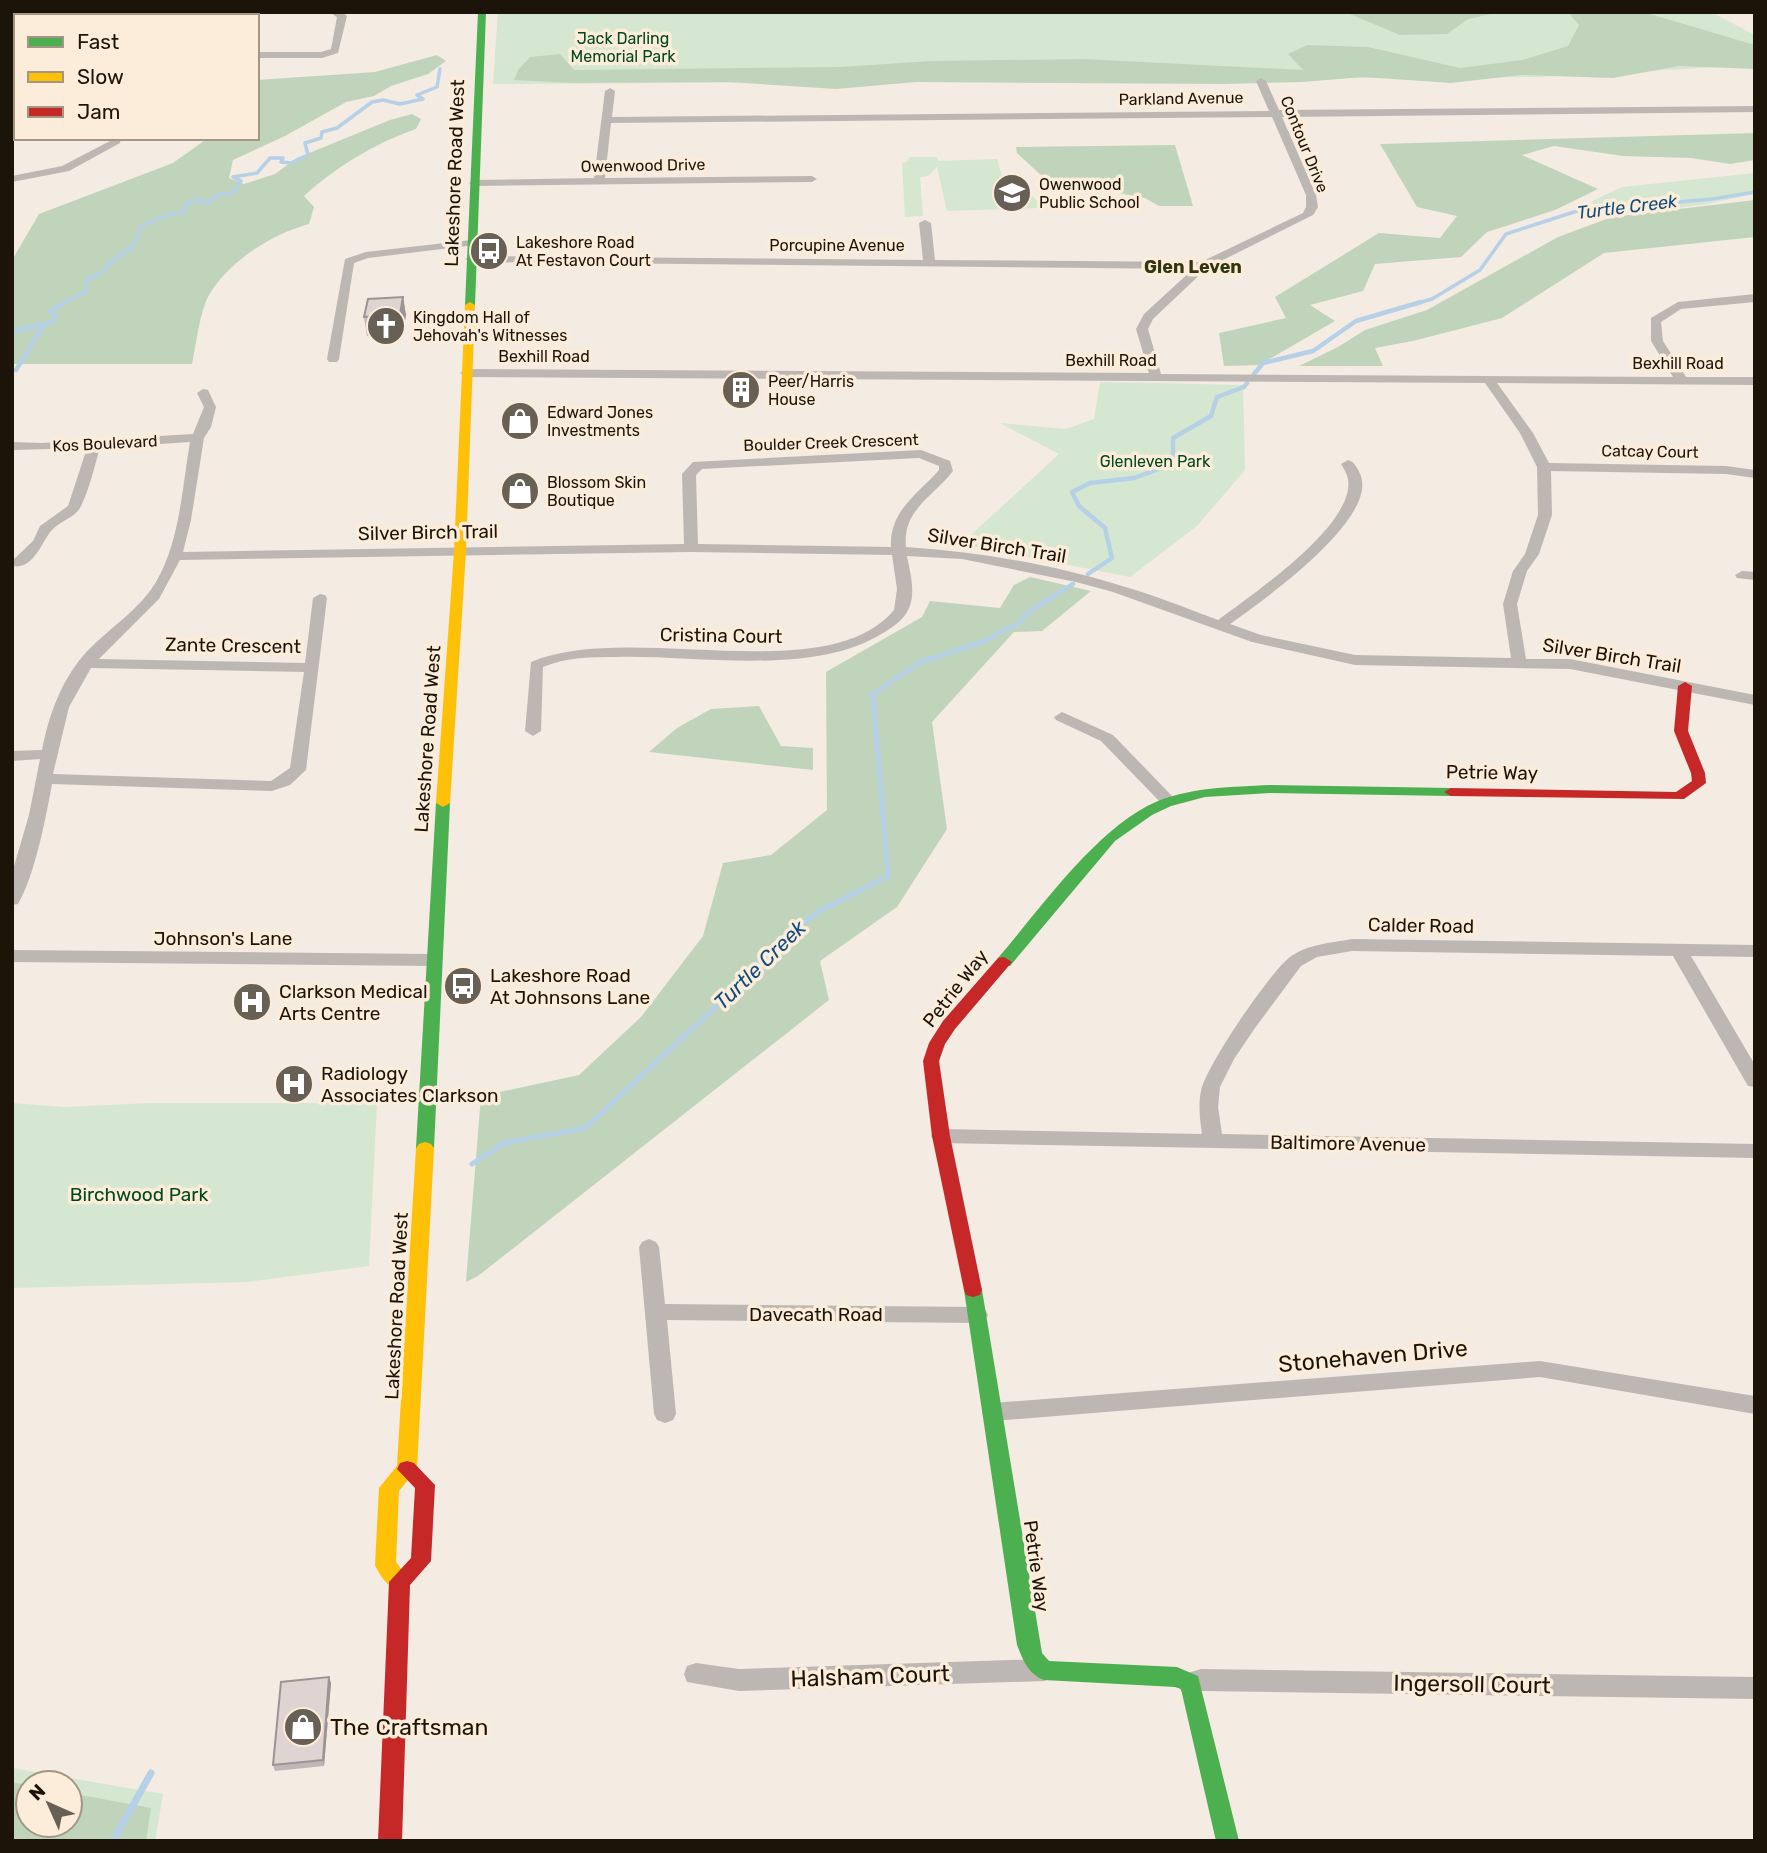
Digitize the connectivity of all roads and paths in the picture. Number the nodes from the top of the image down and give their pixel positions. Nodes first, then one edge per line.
1 (334, 12) edge
2 (482, 12) edge
3 (259, 55) edge
4 (1261, 81) dead end
5 (610, 92) dead end
6 (1755, 109) edge
7 (1278, 113) junction
8 (607, 120) junction
9 (116, 140) edge
10 (12, 179) edge
11 (812, 179) dead end
12 (599, 181) junction
13 (474, 183) junction
14 (925, 223) dead end
15 (471, 251) junction
16 (929, 262) junction
17 (1203, 266) junction
18 (1755, 298) edge
19 (332, 359) dead end
20 (466, 373) junction
21 (1156, 377) junction
22 (1488, 379) junction
23 (1682, 381) junction
24 (1755, 381) edge
25 (203, 393) dead end
26 (198, 438) junction
27 (95, 443) junction
28 (12, 446) edge
29 (1348, 464) dead end
30 (1544, 467) junction
31 (1755, 474) edge
32 (691, 548) junction
33 (460, 551) junction
34 (897, 551) junction
35 (175, 556) junction
36 (18, 563) dead end
37 (320, 597) dead end
38 (1220, 625) junction
39 (1519, 661) junction
40 (85, 663) junction
41 (312, 668) junction
42 (1685, 685) junction
43 (1755, 700) edge
44 (1062, 718) dead end
45 (533, 731) dead end
46 (49, 754) junction
47 (12, 756) edge
48 (45, 779) junction
49 (1168, 800) junction
50 (12, 900) edge
51 (1678, 949) junction
52 (1755, 951) edge
53 (12, 957) edge
54 (433, 960) junction
55 (1755, 1081) edge
56 (941, 1136) junction
57 (1213, 1141) junction
58 (1755, 1152) edge
59 (649, 1247) dead end
60 (655, 1312) junction
61 (978, 1315) junction
62 (1755, 1405) edge
63 (993, 1412) junction
64 (665, 1414) dead end
65 (407, 1469) junction
66 (400, 1582) junction
67 (1044, 1670) junction
68 (696, 1674) dead end
69 (1190, 1683) junction
70 (1755, 1688) edge
71 (390, 1841) edge
72 (1228, 1841) edge

1 - 3 street
2 - 13 main road, Lakeshore Road West
4 - 7 street, Contour Drive
5 - 8 street
6 - 7 street, Parkland Avenue
7 - 8 street, Parkland Avenue
7 - 17 street, Contour Drive
8 - 12 street
9 - 10 street
11 - 12 street, Owenwood Drive
12 - 13 street, Owenwood Drive
13 - 15 main road, Lakeshore Road West
14 - 16 street
15 - 16 street, Porcupine Avenue
15 - 19 street, Porcupine Avenue
15 - 20 main road, Lakeshore Road West
16 - 17 street, Porcupine Avenue
17 - 21 street, Contour Drive
18 - 23 street
20 - 21 street, Bexhill Road
20 - 33 main road, Lakeshore Road West
21 - 22 street, Bexhill Road
22 - 23 street, Bexhill Road
22 - 30 street
23 - 24 street, Bexhill Road
25 - 26 street
26 - 27 street, Kos Boulevard
26 - 35 street
27 - 28 street, Kos Boulevard
27 - 36 street
29 - 38 street
30 - 31 street, Catcay Court
30 - 39 street
32 - 33 street, Silver Birch Trail
32 - 34 street, Silver Birch Trail
32 - 34 street, Boulder Creek Crescent
33 - 35 street, Silver Birch Trail
33 - 54 main road, Lakeshore Road West
34 - 38 street, Silver Birch Trail
34 - 45 street, Cristina Court
35 - 40 street
37 - 41 street
38 - 39 street, Silver Birch Trail
39 - 42 street, Silver Birch Trail
40 - 41 street, Zante Crescent
40 - 46 street
41 - 48 street, Zante Crescent
42 - 43 street, Silver Birch Trail
42 - 49 main road, Petrie Way
44 - 49 street
46 - 47 street
46 - 48 street
48 - 50 street
49 - 56 main road, Petrie Way
51 - 52 street, Calder Road
51 - 55 street
51 - 57 street, Calder Road
53 - 54 street, Johnson's Lane
54 - 65 main road, Lakeshore Road West
56 - 57 street, Baltimore Avenue
56 - 61 main road, Petrie Way
57 - 58 street, Baltimore Avenue
59 - 60 street
60 - 61 street, Davecath Road
60 - 64 street
61 - 63 main road, Petrie Way
62 - 63 street, Stonehaven Drive
63 - 67 main road, Petrie Way
65 - 66 main road
65 - 66 main road
66 - 71 main road
67 - 68 street, Halsham Court
67 - 69 main road
69 - 70 street, Ingersoll Court
69 - 72 main road

